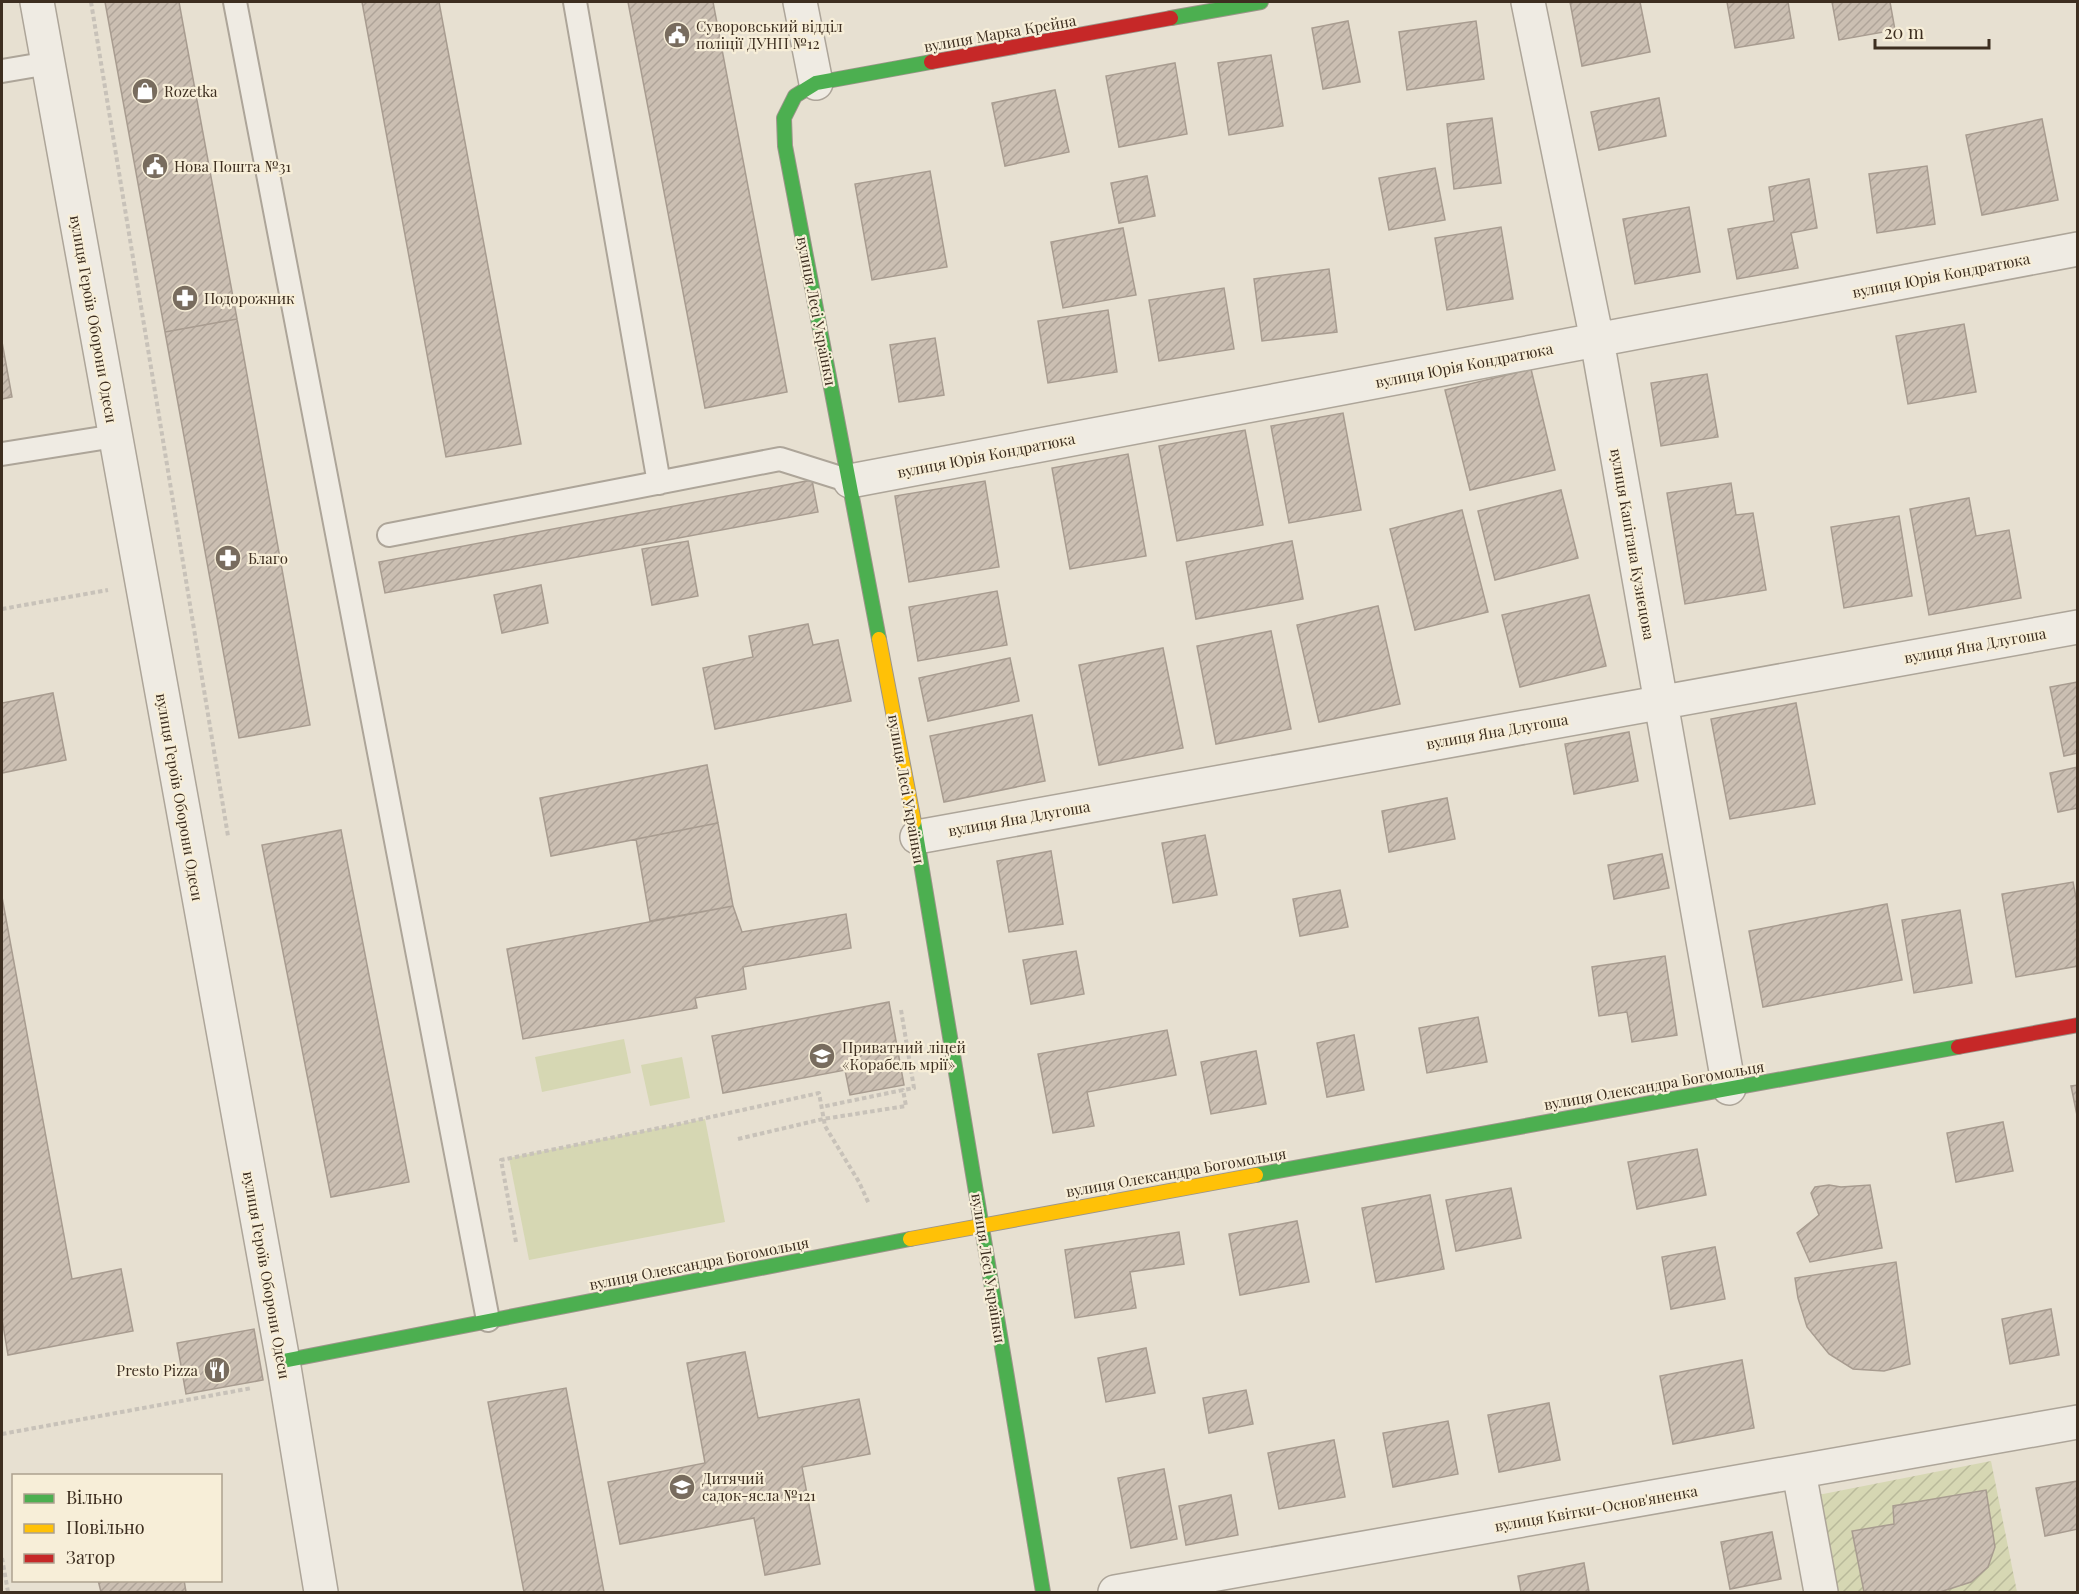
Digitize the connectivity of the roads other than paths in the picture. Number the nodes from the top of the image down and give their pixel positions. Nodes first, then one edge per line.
1 (37, 2) edge
2 (235, 2) edge
3 (575, 2) edge
4 (800, 2) edge
5 (1261, 2) edge
6 (1528, 2) edge
7 (49, 63) junction
8 (2, 71) edge
9 (816, 83) junction
10 (2078, 249) edge
11 (1597, 340) junction
12 (115, 436) junction
13 (2, 454) edge
14 (850, 481) junction
15 (659, 483) junction
16 (389, 535) dead end
17 (2078, 627) edge
18 (1661, 701) junction
19 (916, 837) junction
20 (2078, 1025) edge
21 (1729, 1088) junction
22 (982, 1225) junction
23 (488, 1320) junction
24 (284, 1371) junction
25 (2078, 1422) edge
26 (1799, 1472) junction
27 (321, 1593) edge
28 (1043, 1593) edge
29 (1114, 1593) edge
30 (1821, 1593) edge

1 - 7 street, вулиця Героїв Оборони Одеси
2 - 23 lane
3 - 15 lane
4 - 9 street
5 - 9 street, вулиця Марка Крейна
6 - 11 street, вулиця Капітана Кузнєцова
7 - 8 lane
7 - 12 street, вулиця Героїв Оборони Одеси
9 - 14 street, вулиця Лесі Українки
10 - 11 street, вулиця Юрія Кондратюка
11 - 14 street, вулиця Юрія Кондратюка
11 - 18 street, вулиця Капітана Кузнєцова
12 - 13 lane
12 - 24 street, вулиця Героїв Оборони Одеси
14 - 15 lane
14 - 19 street, вулиця Лесі Українки
15 - 16 lane
17 - 18 street, вулиця Яна Длугоша
18 - 19 street, вулиця Яна Длугоша
18 - 21 street, вулиця Капітана Кузнєцова
19 - 22 street, вулиця Лесі Українки
20 - 21 street, вулиця Олександра Богомольця
21 - 22 street, вулиця Олександра Богомольця
22 - 23 street, вулиця Олександра Богомольця
22 - 28 street, вулиця Лесі Українки
23 - 24 street, вулиця Олександра Богомольця
24 - 27 street, вулиця Героїв Оборони Одеси
25 - 26 street, вулиця Квітки-Основ'яненка
26 - 29 street, вулиця Квітки-Основ'яненка
26 - 30 street

